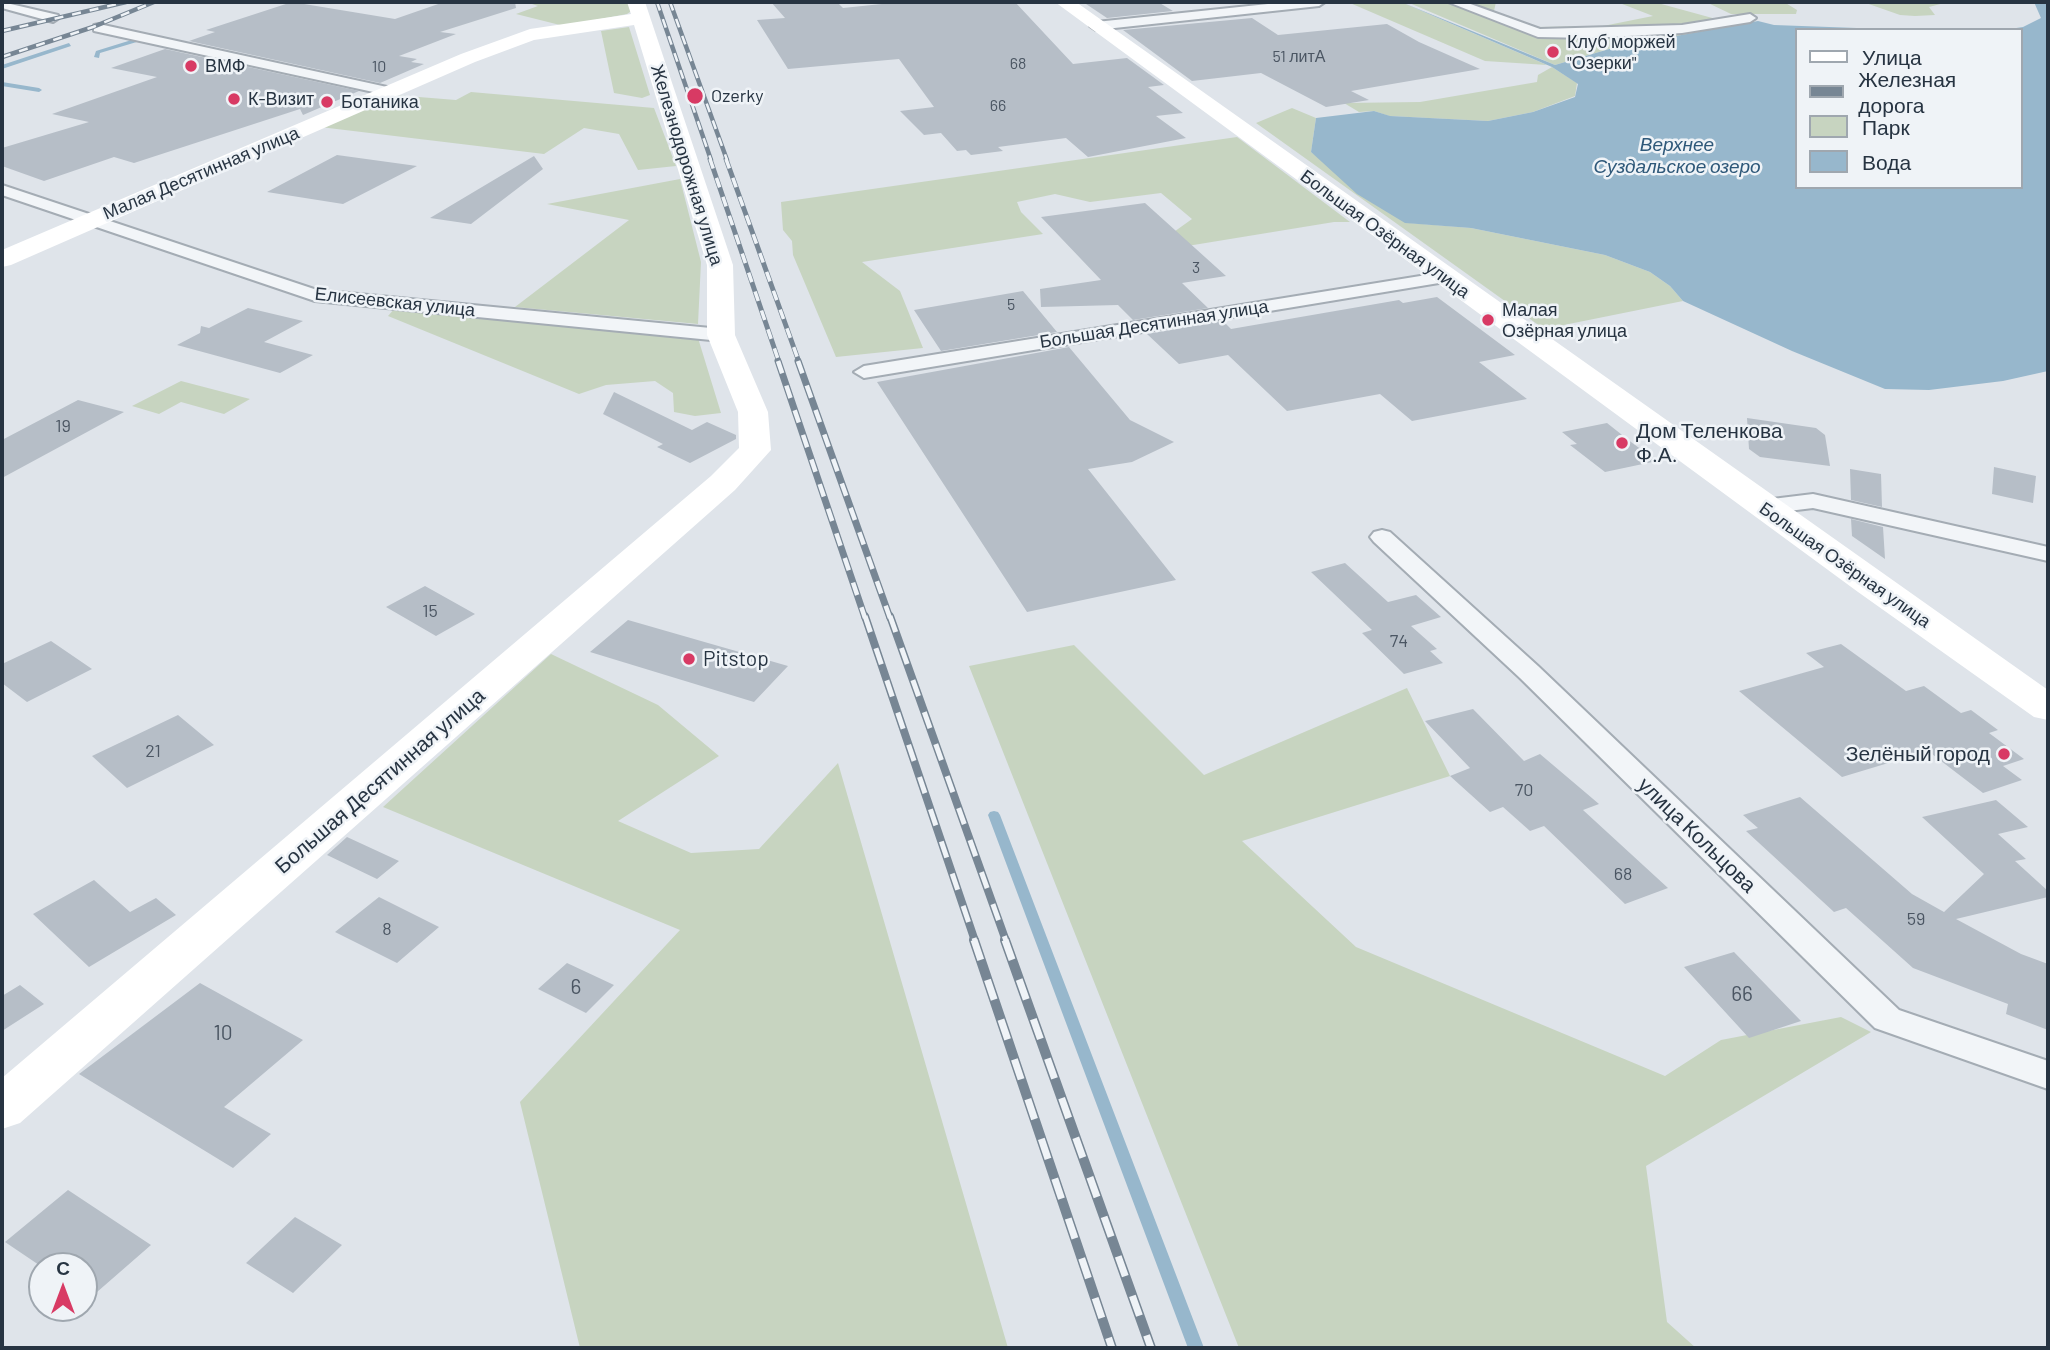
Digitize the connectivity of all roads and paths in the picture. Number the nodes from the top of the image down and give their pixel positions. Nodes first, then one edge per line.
1 (1064, 2) edge
2 (1319, 2) edge
3 (1454, 2) edge
4 (2, 4) edge
5 (639, 10) edge
6 (53, 18) dead end
7 (1751, 18) dead end
8 (1096, 26) junction
9 (99, 28) dead end
10 (387, 91) junction
11 (2, 190) edge
12 (88, 221) junction
13 (2, 259) edge
14 (1445, 277) junction
15 (721, 335) junction
16 (864, 372) dead end
17 (755, 450) joint
18 (1765, 507) junction
19 (1381, 537) dead end
20 (2048, 554) edge
21 (2048, 708) edge
22 (2048, 1075) edge
23 (2, 1108) edge

1 - 8 street, Большая Озёрная улица
2 - 8 street
3 - 7 street
4 - 6 street
5 - 10 street, Малая Десятинная улица
5 - 15 street, Железнодорожная улица
8 - 14 street, Большая Озёрная улица
9 - 10 street
10 - 12 street, Малая Десятинная улица
11 - 12 street, Елисеевская улица
12 - 13 street, Малая Десятинная улица
12 - 15 street, Елисеевская улица
14 - 16 street, Большая Десятинная улица
14 - 18 street, Большая Озёрная улица
15 - 17 street, Железнодорожная улица
17 - 23 street, Большая Десятинная улица
18 - 20 street
18 - 21 street, Большая Озёрная улица
19 - 22 street, улица Кольцова

